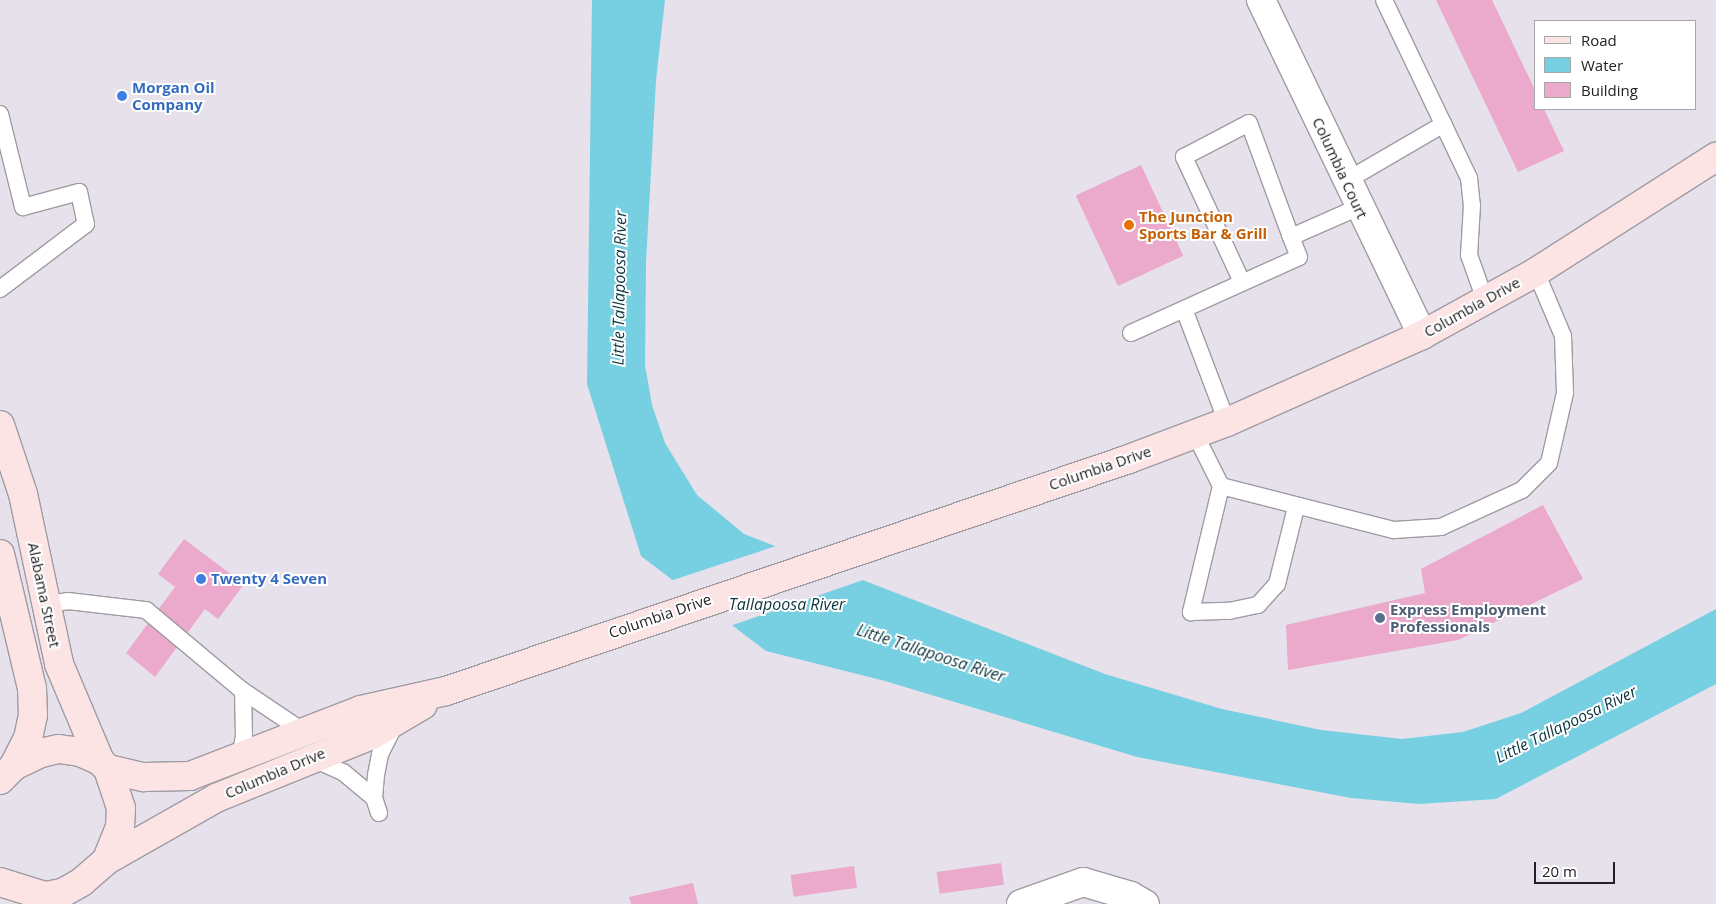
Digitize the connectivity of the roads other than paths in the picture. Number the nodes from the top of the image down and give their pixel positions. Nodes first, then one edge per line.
1 (1261, 0) edge
2 (1384, 0) edge
3 (0, 114) edge
4 (1444, 124) junction
5 (1716, 157) edge
6 (1346, 180) junction
7 (1359, 207) junction
8 (1291, 237) junction
9 (1536, 272) junction
10 (1242, 282) junction
11 (0, 289) edge
12 (1485, 300) junction
13 (1184, 309) junction
14 (1131, 333) dead end
15 (1422, 335) junction
16 (1227, 422) junction
17 (0, 425) edge
18 (1195, 434) junction
19 (1222, 486) junction
20 (1296, 507) junction
21 (0, 554) edge
22 (44, 604) junction
23 (243, 691) junction
24 (446, 691) junction
25 (397, 720) junction
26 (304, 732) junction
27 (240, 757) junction
28 (311, 758) junction
29 (104, 765) junction
30 (7, 773) edge
31 (107, 860) junction
32 (0, 882) edge
33 (77, 893) edge
34 (11, 904) edge
35 (1021, 904) edge
36 (1145, 904) edge

1 - 6 street, Columbia Court
2 - 4 lane
3 - 11 lane
4 - 6 lane
4 - 12 lane
5 - 9 main road, Columbia Drive
6 - 7 street, Columbia Court
7 - 8 lane
7 - 15 street, Columbia Court
8 - 10 lane
8 - 10 lane
9 - 12 main road, Columbia Drive
9 - 20 lane
10 - 13 lane
12 - 15 main road, Columbia Drive
13 - 14 lane
13 - 16 lane
15 - 16 main road, Columbia Drive
16 - 18 main road, Columbia Drive
17 - 22 main road, Alabama Street
18 - 19 lane
18 - 24 main road, Columbia Drive
19 - 20 lane
19 - 20 lane
21 - 30 main road
22 - 23 lane
22 - 29 main road, Alabama Street
23 - 26 lane
23 - 27 lane
24 - 25 main road, Columbia Drive
24 - 26 main road, Columbia Drive
25 - 28 main road, Columbia Drive
25 - 28 lane
26 - 27 main road, Columbia Drive
27 - 29 main road, Columbia Drive
28 - 31 main road, Columbia Drive
29 - 30 main road, Columbia Drive
29 - 31 main road, Alabama Street
31 - 33 main road, Columbia Drive
32 - 33 main road, Columbia Drive
32 - 34 main road
35 - 36 street

